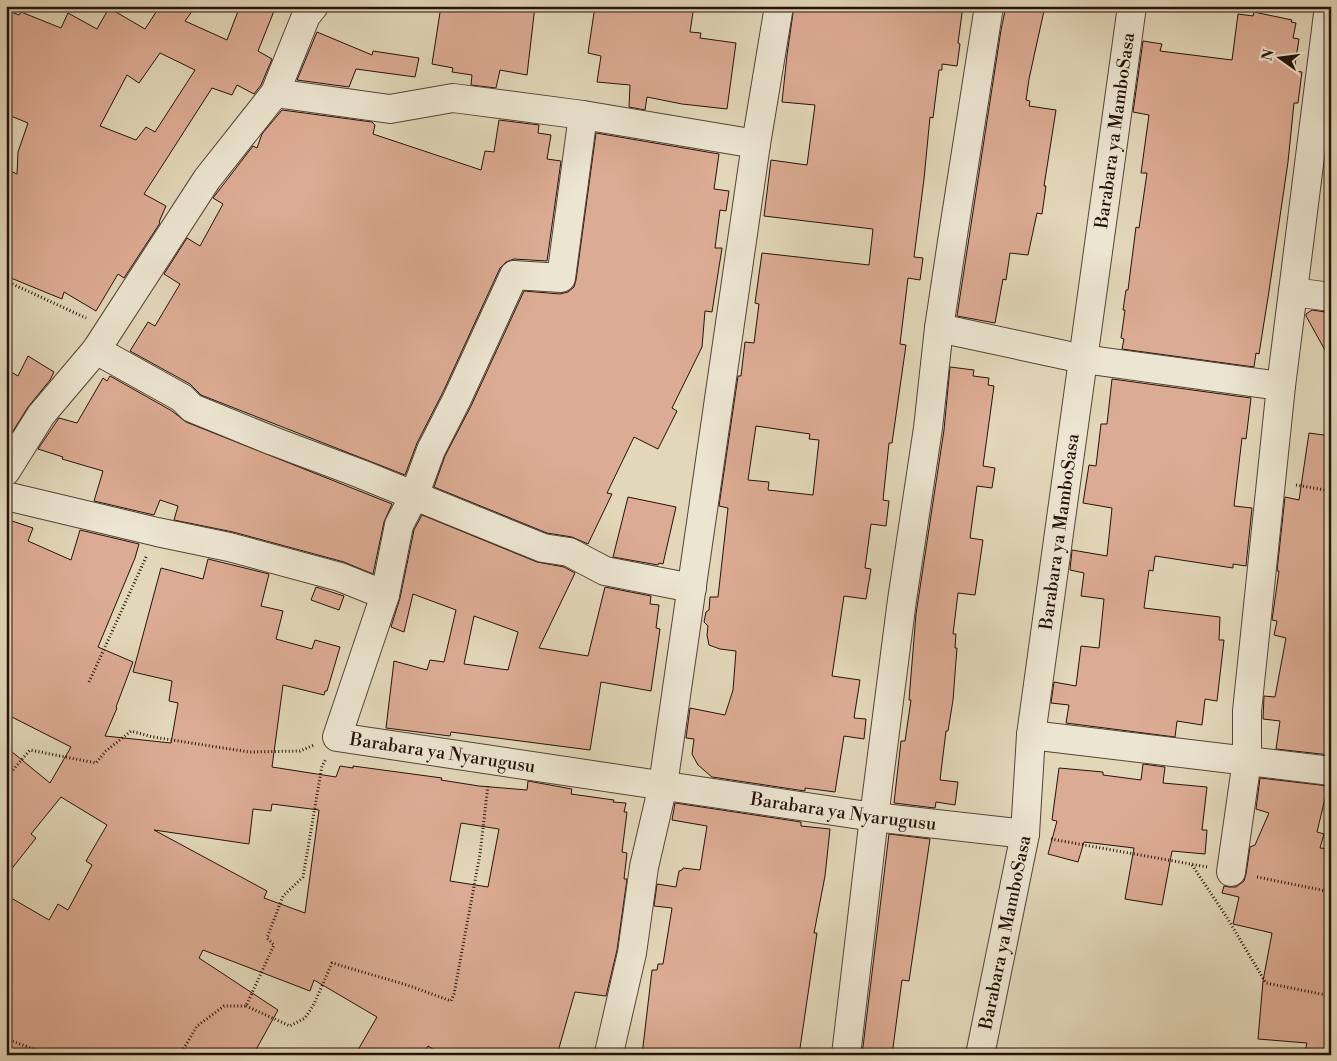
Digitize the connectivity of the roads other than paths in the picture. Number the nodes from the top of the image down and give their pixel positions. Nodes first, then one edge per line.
1 (779, 6) edge
2 (989, 6) edge
3 (1132, 6) edge
4 (1329, 6) edge
5 (303, 9) edge
6 (275, 93) junction
7 (583, 115) junction
8 (756, 144) junction
9 (1293, 292) junction
10 (1331, 296) edge
11 (939, 328) junction
12 (102, 340) junction
13 (1083, 359) junction
14 (1281, 386) junction
15 (6, 471) edge
16 (6, 496) edge
17 (414, 496) junction
18 (692, 588) junction
19 (385, 595) junction
20 (1031, 735) junction
21 (1247, 760) junction
22 (1331, 771) edge
23 (663, 785) junction
24 (874, 817) junction
25 (1025, 834) junction
26 (1230, 872) road end
27 (609, 1053) dead end
28 (846, 1055) edge
29 (980, 1055) edge

1 - 8 street
2 - 11 street
3 - 13 street, Barabara ya MamboSasa
4 - 9 street
5 - 6 street
6 - 7 street
6 - 12 street
7 - 8 street
7 - 17 street, Barabara ya Nyarugusu
8 - 18 street
9 - 10 street
9 - 14 street
11 - 13 street
11 - 24 street
12 - 15 street
12 - 17 street
13 - 14 street
13 - 20 street, Barabara ya MamboSasa
14 - 21 street
16 - 19 street
17 - 18 street
17 - 19 street, Barabara ya Nyarugusu
18 - 23 street
19 - 23 street, Barabara ya Nyarugusu
20 - 21 street
20 - 25 street, Barabara ya MamboSasa
21 - 22 street
21 - 26 street
23 - 24 street, Barabara ya Nyarugusu
23 - 27 street
24 - 25 street, Barabara ya Nyarugusu
24 - 28 street
25 - 29 street, Barabara ya MamboSasa

